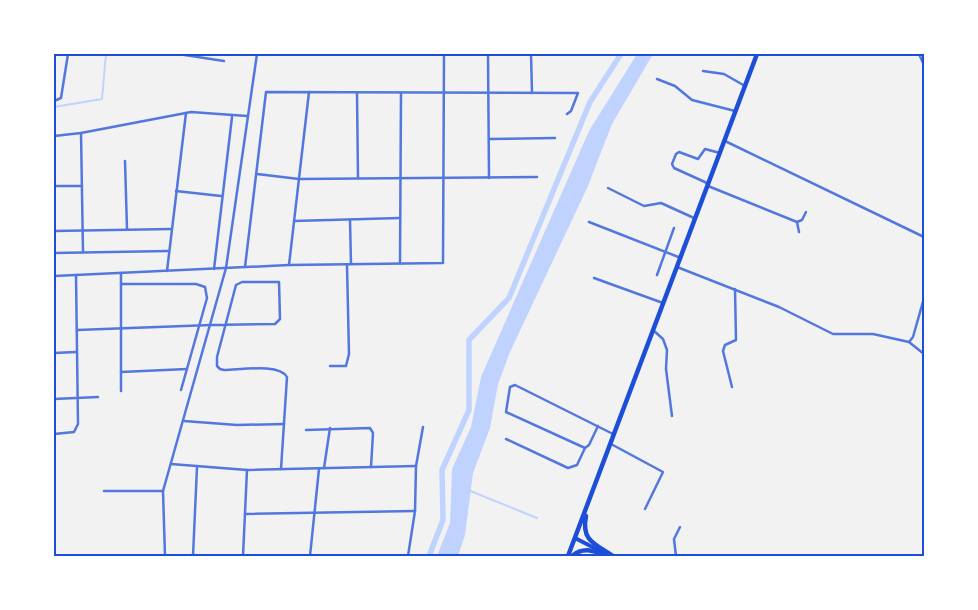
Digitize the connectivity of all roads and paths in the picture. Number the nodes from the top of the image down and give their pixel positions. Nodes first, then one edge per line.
1 (68, 54) edge
2 (178, 54) edge
3 (191, 54) edge
4 (257, 54) edge
5 (444, 54) edge
6 (488, 54) edge
7 (531, 54) edge
8 (758, 54) edge
9 (918, 54) edge
10 (224, 61) dead end
11 (924, 65) edge
12 (703, 71) dead end
13 (657, 79) dead end
14 (745, 86) junction
15 (309, 92) junction
16 (357, 93) junction
17 (532, 93) junction
18 (400, 94) junction
19 (444, 94) junction
20 (489, 94) junction
21 (54, 101) edge
22 (736, 112) junction
23 (186, 113) junction
24 (567, 114) dead end
25 (247, 116) junction
26 (232, 117) junction
27 (81, 134) junction
28 (54, 136) edge
29 (555, 138) dead end
30 (489, 139) junction
31 (724, 141) junction
32 (720, 153) junction
33 (125, 161) dead end
34 (256, 174) junction
35 (537, 177) dead end
36 (358, 178) junction
37 (402, 178) junction
38 (444, 178) junction
39 (490, 178) junction
40 (299, 179) junction
41 (708, 184) junction
42 (54, 186) edge
43 (82, 186) junction
44 (608, 188) dead end
45 (176, 191) junction
46 (221, 196) junction
47 (806, 212) dead end
48 (400, 218) junction
49 (695, 219) junction
50 (350, 220) junction
51 (294, 221) junction
52 (589, 222) dead end
53 (796, 222) junction
54 (674, 228) dead end
55 (127, 229) junction
56 (171, 229) junction
57 (83, 230) junction
58 (54, 231) edge
59 (799, 232) dead end
60 (924, 238) edge
61 (168, 250) junction
62 (83, 252) junction
63 (666, 252) junction
64 (54, 253) edge
65 (681, 258) junction
66 (349, 264) junction
67 (400, 264) junction
68 (289, 266) junction
69 (245, 267) junction
70 (677, 267) junction
71 (226, 268) junction
72 (214, 269) junction
73 (167, 271) junction
74 (121, 273) junction
75 (76, 275) junction
76 (54, 276) edge
77 (657, 276) dead end
78 (594, 278) dead end
79 (121, 284) junction
80 (735, 289) junction
81 (924, 298) edge
82 (664, 303) junction
83 (199, 325) junction
84 (211, 325) junction
85 (225, 325) junction
86 (121, 328) junction
87 (77, 330) junction
88 (654, 330) junction
89 (911, 339) junction
90 (76, 352) junction
91 (54, 353) edge
92 (924, 354) edge
93 (330, 366) dead end
94 (188, 369) junction
95 (121, 372) junction
96 (732, 387) dead end
97 (181, 390) dead end
98 (121, 391) dead end
99 (98, 397) dead end
100 (77, 398) junction
101 (54, 399) edge
102 (672, 416) dead end
103 (184, 421) junction
104 (285, 424) junction
105 (598, 426) junction
106 (423, 427) dead end
107 (330, 428) junction
108 (306, 430) dead end
109 (54, 434) edge
110 (614, 434) junction
111 (506, 439) dead end
112 (611, 444) junction
113 (585, 448) junction
114 (171, 464) junction
115 (416, 466) junction
116 (197, 467) junction
117 (371, 467) junction
118 (324, 468) junction
119 (281, 469) junction
120 (319, 469) junction
121 (246, 470) junction
122 (104, 491) dead end
123 (163, 491) junction
124 (589, 505) junction
125 (645, 510) dead end
126 (415, 511) junction
127 (245, 514) junction
128 (314, 514) junction
129 (680, 527) dead end
130 (575, 538) junction
131 (164, 556) edge
132 (193, 556) edge
133 (243, 556) edge
134 (310, 556) edge
135 (408, 556) edge
136 (570, 556) edge
137 (607, 556) edge
138 (612, 556) edge
139 (676, 556) edge

1 - 21 street
2 - 3 street
3 - 10 street
4 - 25 street
5 - 19 street
6 - 20 street
7 - 17 street
8 - 14 main road
9 - 11 street
12 - 14 street
13 - 22 street
14 - 22 main road
15 - 16 street
15 - 34 street
15 - 40 street
16 - 18 street
16 - 36 street
17 - 20 street
17 - 24 street
18 - 19 street
18 - 37 street
19 - 20 street
19 - 38 street
20 - 30 street
22 - 31 main road
23 - 26 street
23 - 27 street
23 - 45 street
25 - 26 street
25 - 71 street
26 - 46 street
27 - 28 street
27 - 43 street
29 - 30 street
30 - 39 street
31 - 32 main road
31 - 60 street
32 - 41 main road
32 - 41 street
33 - 55 street
34 - 40 street
34 - 69 street
35 - 39 street
36 - 37 street
36 - 40 street
37 - 38 street
37 - 48 street
38 - 39 street
38 - 67 street
40 - 51 street
41 - 49 main road
41 - 53 street
42 - 43 street
43 - 57 street
44 - 49 street
45 - 46 street
45 - 56 street
46 - 72 street
47 - 53 street
48 - 50 street
48 - 67 street
49 - 65 main road
50 - 51 street
50 - 66 street
51 - 68 street
52 - 63 street
53 - 59 street
54 - 63 street
55 - 56 street
55 - 57 street
56 - 61 street
57 - 58 street
57 - 62 street
61 - 62 street
61 - 73 street
62 - 64 street
63 - 65 street
63 - 77 street
65 - 70 main road
66 - 67 street
66 - 68 street
66 - 93 street
68 - 69 street
69 - 71 street
70 - 80 street
70 - 82 main road
71 - 72 street
71 - 84 street
72 - 73 street
73 - 74 street
74 - 75 street
74 - 79 street
75 - 76 street
75 - 87 street
78 - 82 street
79 - 83 street
79 - 86 street
80 - 89 street
80 - 96 street
81 - 89 street
82 - 88 main road
83 - 84 street
83 - 86 street
83 - 94 street
84 - 85 street
84 - 103 street
85 - 85 street
85 - 104 street
86 - 87 street
86 - 95 street
87 - 90 street
88 - 102 street
88 - 110 main road
89 - 92 street
90 - 91 street
90 - 100 street
94 - 95 street
94 - 97 street
95 - 98 street
99 - 100 street
100 - 101 street
100 - 109 street
103 - 104 street
103 - 114 street
104 - 119 street
105 - 110 street
105 - 113 street
105 - 113 street
106 - 115 street
107 - 108 street
107 - 117 street
107 - 118 street
110 - 112 main road
111 - 113 street
112 - 124 main road
112 - 125 street
114 - 116 street
114 - 123 street
115 - 117 street
115 - 126 street
116 - 121 street
116 - 132 street
117 - 118 street
118 - 120 street
119 - 120 street
119 - 121 street
120 - 128 street
121 - 127 street
122 - 123 street
123 - 131 street
124 - 130 main road
124 - 138 main road
126 - 128 street
126 - 135 street
127 - 128 street
127 - 133 street
128 - 134 street
129 - 139 street
130 - 136 main road
130 - 138 main road
136 - 137 main road

